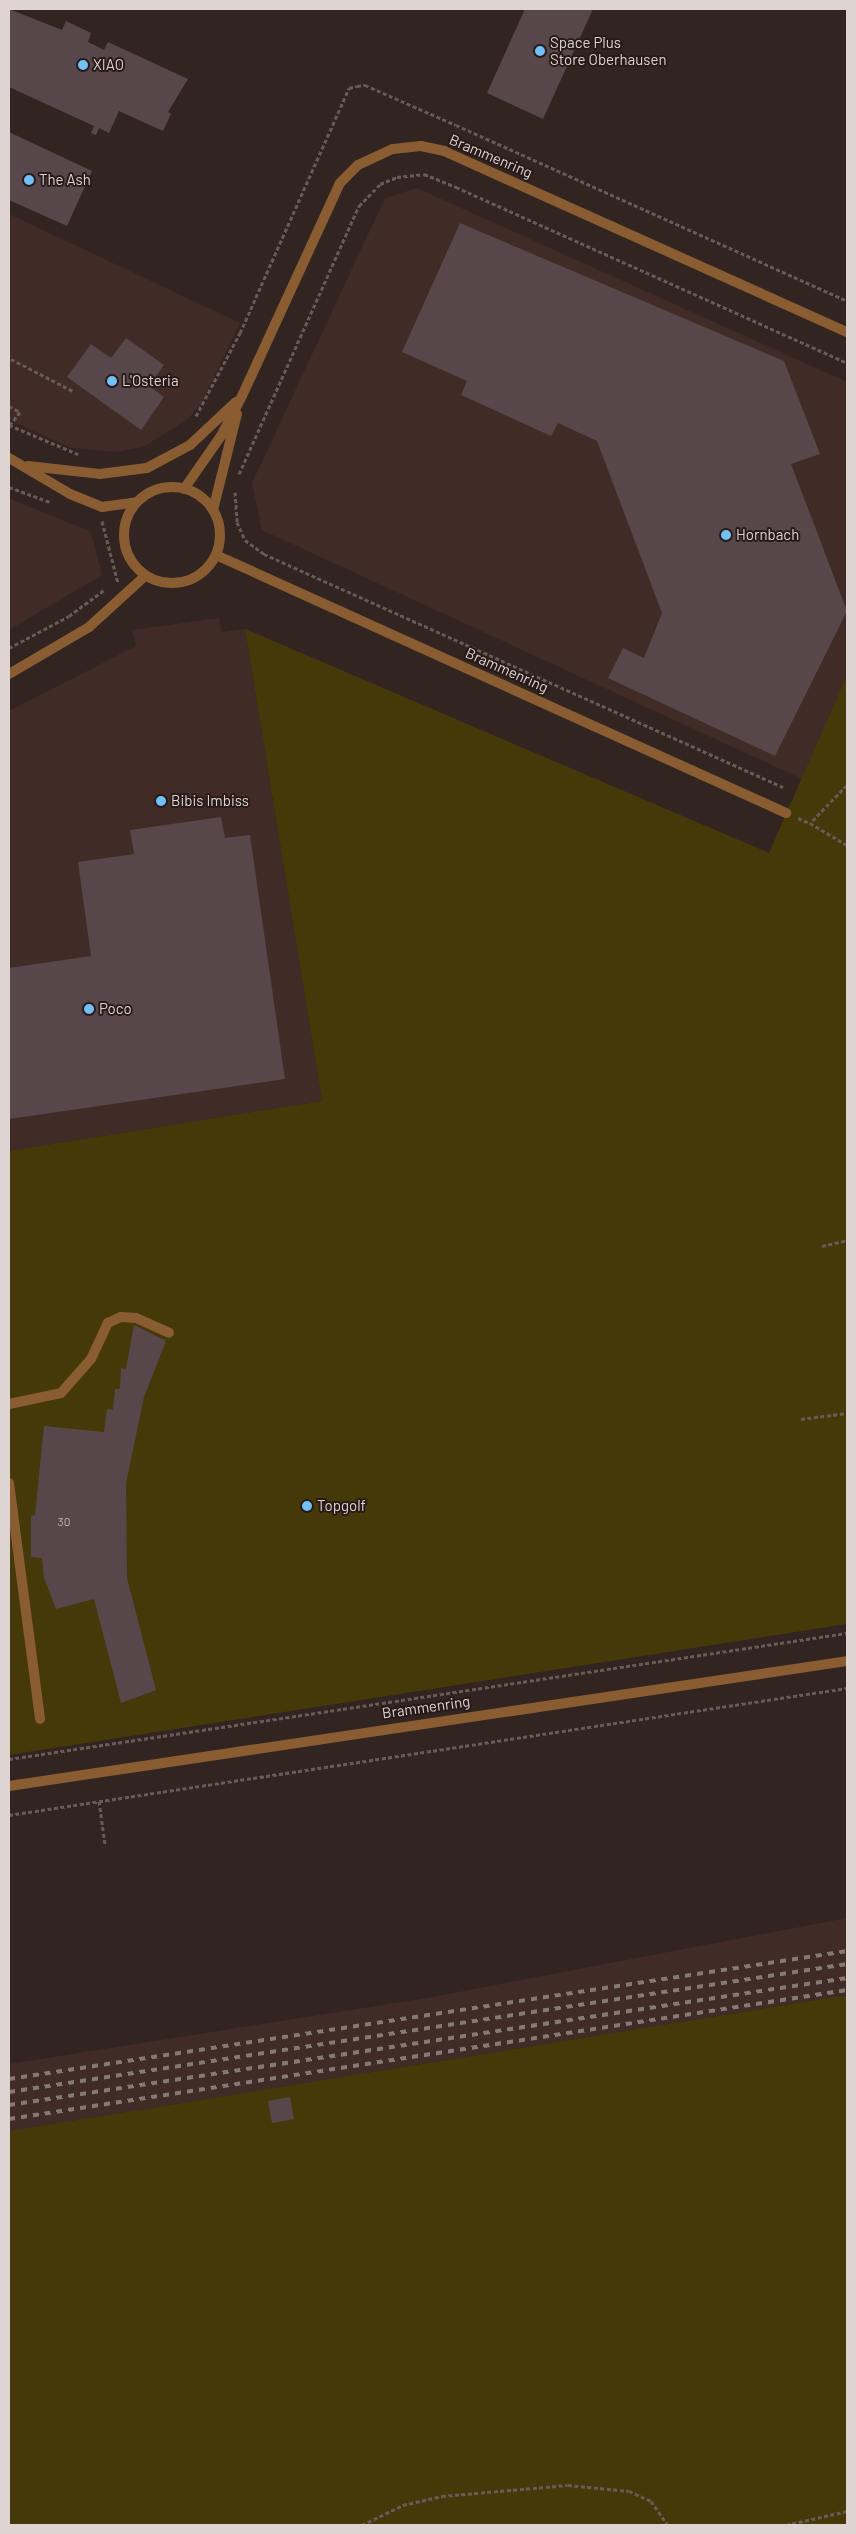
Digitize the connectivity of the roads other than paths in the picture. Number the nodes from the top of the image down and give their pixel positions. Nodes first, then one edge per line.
1 (847, 332) edge
2 (242, 396) junction
3 (9, 458) edge
4 (28, 466) junction
5 (184, 489) junction
6 (137, 502) junction
7 (213, 510) junction
8 (216, 554) junction
9 (145, 576) junction
10 (9, 674) edge
11 (786, 813) dead end
12 (169, 1333) dead end
13 (9, 1404) edge
14 (9, 1483) edge
15 (847, 1661) edge
16 (40, 1718) dead end
17 (9, 1786) edge

1 - 2 street, Brammenring
2 - 4 street, Brammenring
2 - 5 street, Brammenring
2 - 7 street, Brammenring
3 - 4 street, Brammenring
4 - 6 street, Brammenring
5 - 6 street, Brammenring
5 - 7 street, Brammenring
6 - 9 street
7 - 8 street, Brammenring
8 - 9 street
8 - 11 street, Brammenring
9 - 10 street
12 - 13 street
14 - 16 street
15 - 17 street, Brammenring

